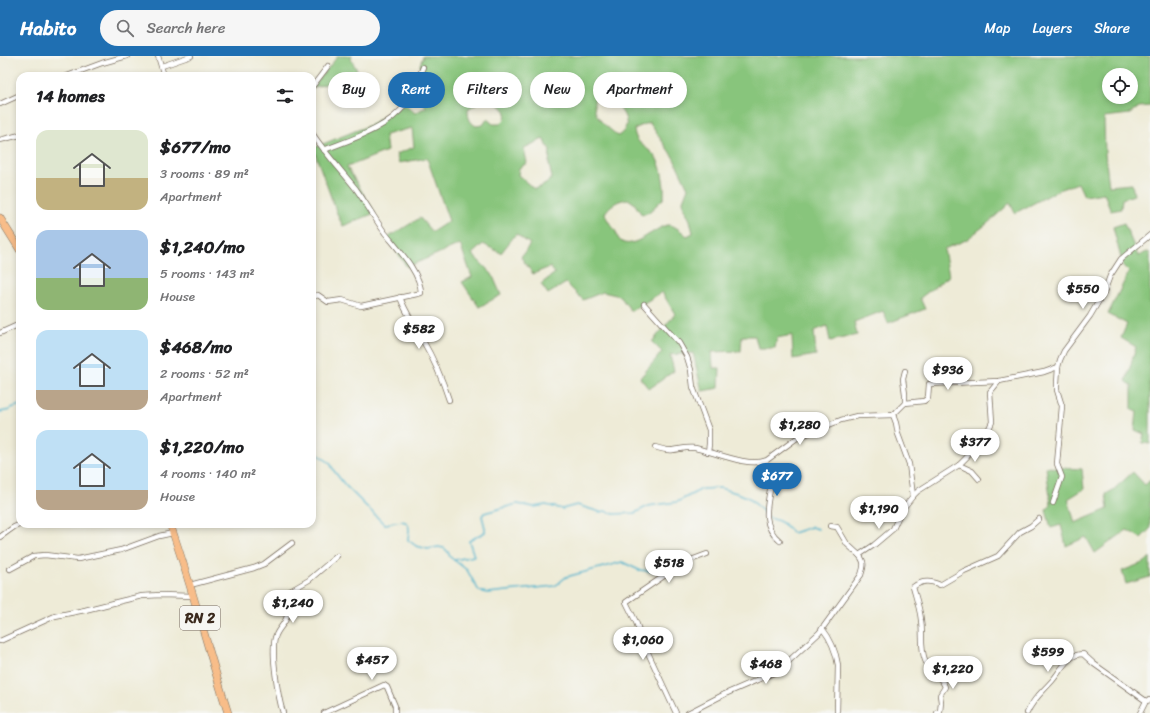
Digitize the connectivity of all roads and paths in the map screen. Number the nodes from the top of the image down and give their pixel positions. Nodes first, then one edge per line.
1 (127, 56) edge
2 (158, 56) edge
3 (191, 56) edge
4 (162, 66) junction
5 (328, 66) dead end
6 (423, 67) dead end
7 (78, 72) edge
8 (163, 72) edge
9 (316, 82) edge
10 (16, 97) edge
11 (0, 104) edge
12 (16, 136) edge
13 (316, 139) edge
14 (0, 140) edge
15 (324, 150) junction
16 (0, 218) edge
17 (1150, 234) edge
18 (16, 244) edge
19 (316, 296) edge
20 (400, 297) junction
21 (644, 304) dead end
22 (16, 326) edge
23 (0, 333) edge
24 (1058, 367) junction
25 (905, 371) dead end
26 (999, 382) junction
27 (449, 400) dead end
28 (905, 403) junction
29 (892, 415) junction
30 (655, 447) dead end
31 (708, 452) junction
32 (762, 463) junction
33 (959, 465) junction
34 (979, 479) dead end
35 (913, 496) junction
36 (1053, 503) dead end
37 (1038, 519) dead end
38 (16, 526) edge
39 (830, 526) dead end
40 (171, 528) edge
41 (173, 533) junction
42 (0, 537) edge
43 (780, 541) dead end
44 (292, 543) dead end
45 (707, 554) dead end
46 (859, 554) junction
47 (337, 556) dead end
48 (10, 569) dead end
49 (190, 585) junction
50 (193, 596) junction
51 (822, 628) junction
52 (0, 641) edge
53 (1148, 700) edge
54 (228, 713) edge
55 (283, 713) edge
56 (324, 713) edge
57 (395, 713) edge
58 (676, 713) edge
59 (688, 713) edge
60 (837, 713) edge
61 (937, 713) edge
62 (1027, 713) edge
63 (1140, 713) edge

1 - 7 street
2 - 4 street
3 - 4 street
4 - 8 street
5 - 9 street
6 - 15 street
10 - 11 street
12 - 14 street
13 - 15 street
15 - 20 street
16 - 18 main road
17 - 24 street
19 - 20 street
20 - 27 street
21 - 31 street
22 - 23 street
24 - 26 street
24 - 36 street
25 - 28 street
26 - 28 street
26 - 33 street
28 - 29 street
29 - 32 street
29 - 35 street
30 - 31 street
31 - 32 street
32 - 43 street
33 - 34 street
33 - 35 street
35 - 46 street
37 - 61 street
38 - 42 street
39 - 46 street
40 - 41 main road, RN 2
41 - 48 street
41 - 49 main road, RN 2
44 - 49 street
45 - 58 street
46 - 51 street
47 - 55 street
49 - 50 main road, RN 2
50 - 52 street
50 - 54 main road, RN 2
51 - 59 street
51 - 60 street
53 - 62 street
53 - 63 street
56 - 57 street

